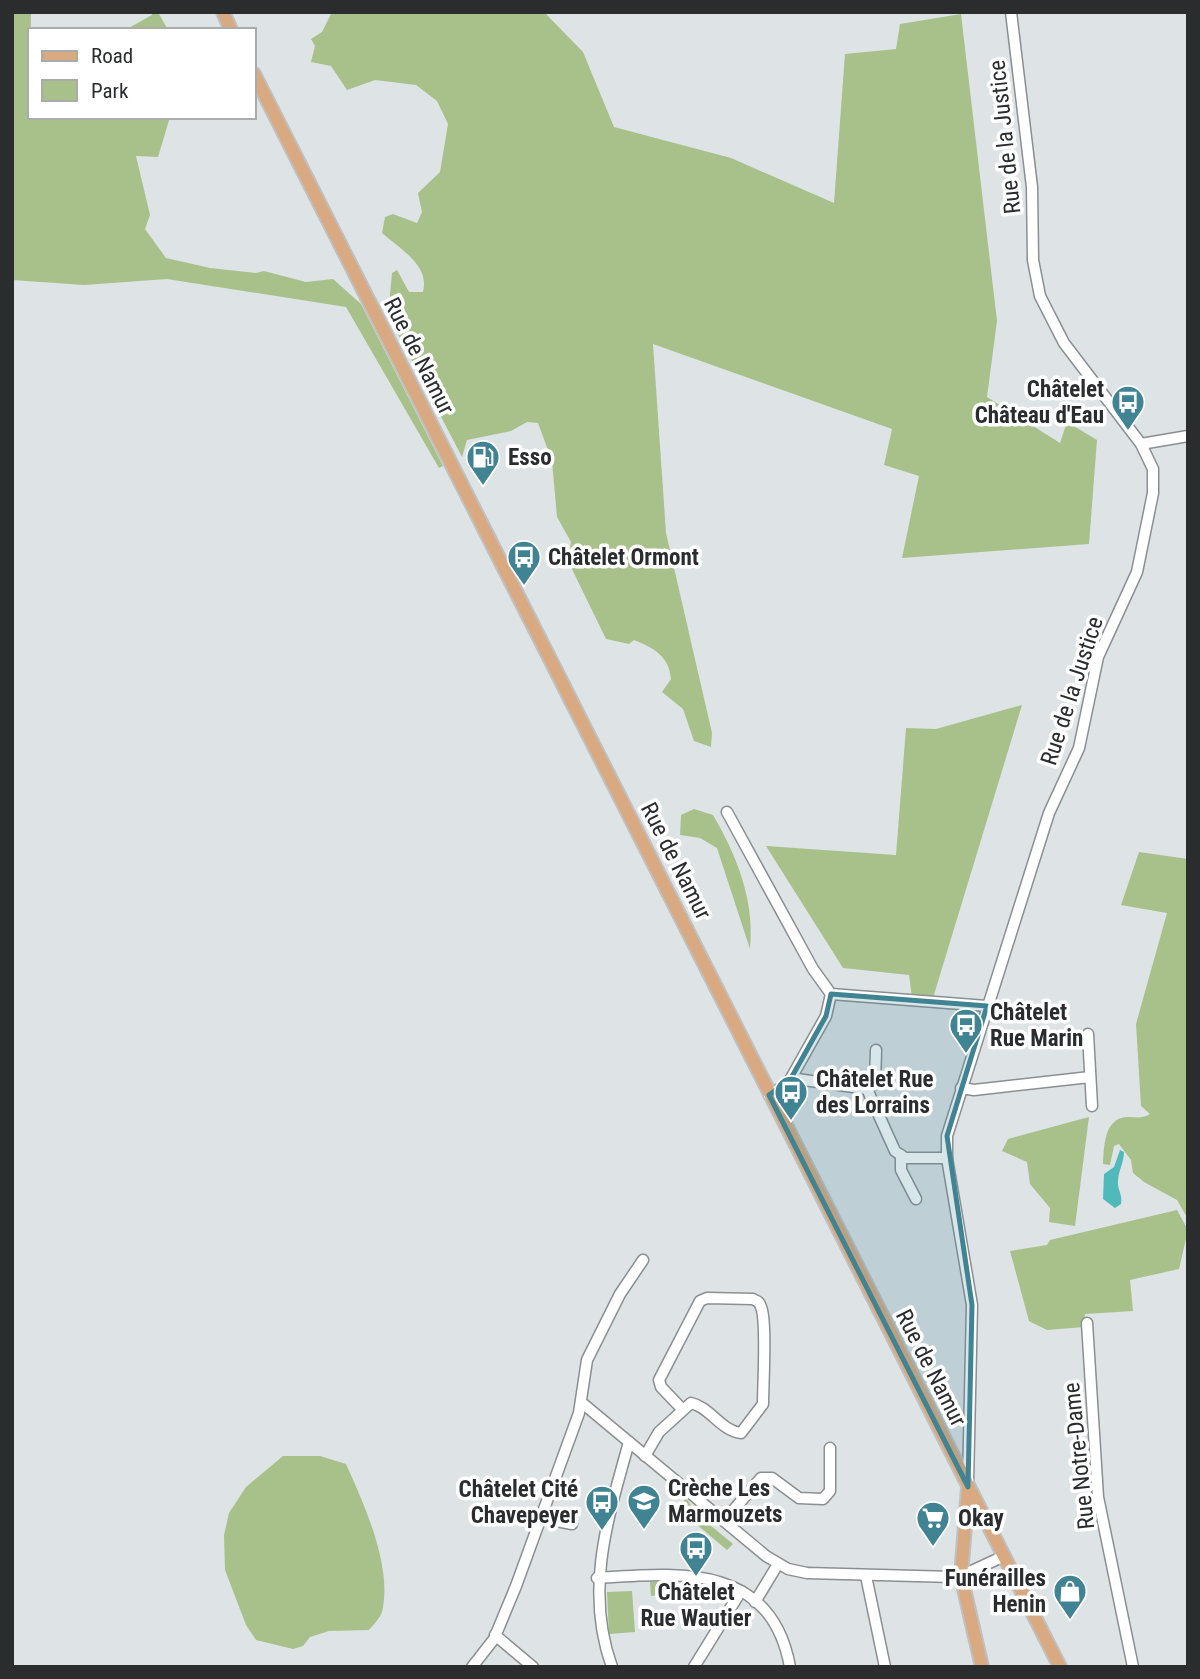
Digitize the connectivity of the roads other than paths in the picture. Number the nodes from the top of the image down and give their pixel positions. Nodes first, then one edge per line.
1 (223, 12) edge
2 (1011, 12) edge
3 (230, 28) edge
4 (256, 78) edge
5 (1188, 436) edge
6 (1141, 444) junction
7 (727, 812) dead end
8 (831, 994) junction
9 (987, 1006) junction
10 (1088, 1034) dead end
11 (876, 1050) dead end
12 (1090, 1077) junction
13 (790, 1080) junction
14 (961, 1088) junction
15 (867, 1089) junction
16 (769, 1095) junction
17 (1092, 1106) dead end
18 (901, 1155) junction
19 (947, 1158) junction
20 (916, 1199) dead end
21 (643, 1259) dead end
22 (1087, 1323) dead end
23 (581, 1402) junction
24 (682, 1409) junction
25 (629, 1442) junction
26 (830, 1448) dead end
27 (645, 1456) junction
28 (968, 1487) junction
29 (541, 1518) junction
30 (724, 1521) junction
31 (572, 1524) dead end
32 (1004, 1556) junction
33 (778, 1564) junction
34 (866, 1576) junction
35 (961, 1576) junction
36 (597, 1578) junction
37 (741, 1591) junction
38 (755, 1602) junction
39 (495, 1635) junction
40 (472, 1667) edge
41 (533, 1667) edge
42 (611, 1667) edge
43 (694, 1667) edge
44 (790, 1667) edge
45 (885, 1667) edge
46 (982, 1667) edge
47 (1060, 1667) edge
48 (1133, 1667) edge

1 - 3 main road
2 - 6 street, Rue de la Justice
4 - 16 main road, Rue de Namur
5 - 6 street
6 - 9 street, Rue de la Justice
7 - 8 street
8 - 9 street
8 - 13 street
9 - 14 street, Rue de la Justice
10 - 12 street
11 - 15 street
12 - 14 street
12 - 17 street
13 - 15 street
13 - 16 street
14 - 19 street, Rue de la Justice
15 - 18 street
16 - 28 main road, Rue de Namur
18 - 19 street
18 - 20 street
19 - 28 street, Rue de la Justice
21 - 23 street
22 - 48 street, Rue Notre-Dame
23 - 25 street
23 - 29 street
24 - 24 street
24 - 27 street
25 - 27 street
25 - 36 street
26 - 30 street
27 - 30 street
28 - 32 main road, Rue de Namur
28 - 35 main road
29 - 31 street
29 - 39 street
30 - 33 street
32 - 35 street
32 - 47 main road, Rue de Namur
33 - 34 street
33 - 38 street
34 - 35 street
34 - 45 street
35 - 46 main road
36 - 37 street
36 - 42 street
37 - 38 street
37 - 43 street
38 - 44 street
39 - 40 street
39 - 41 street

